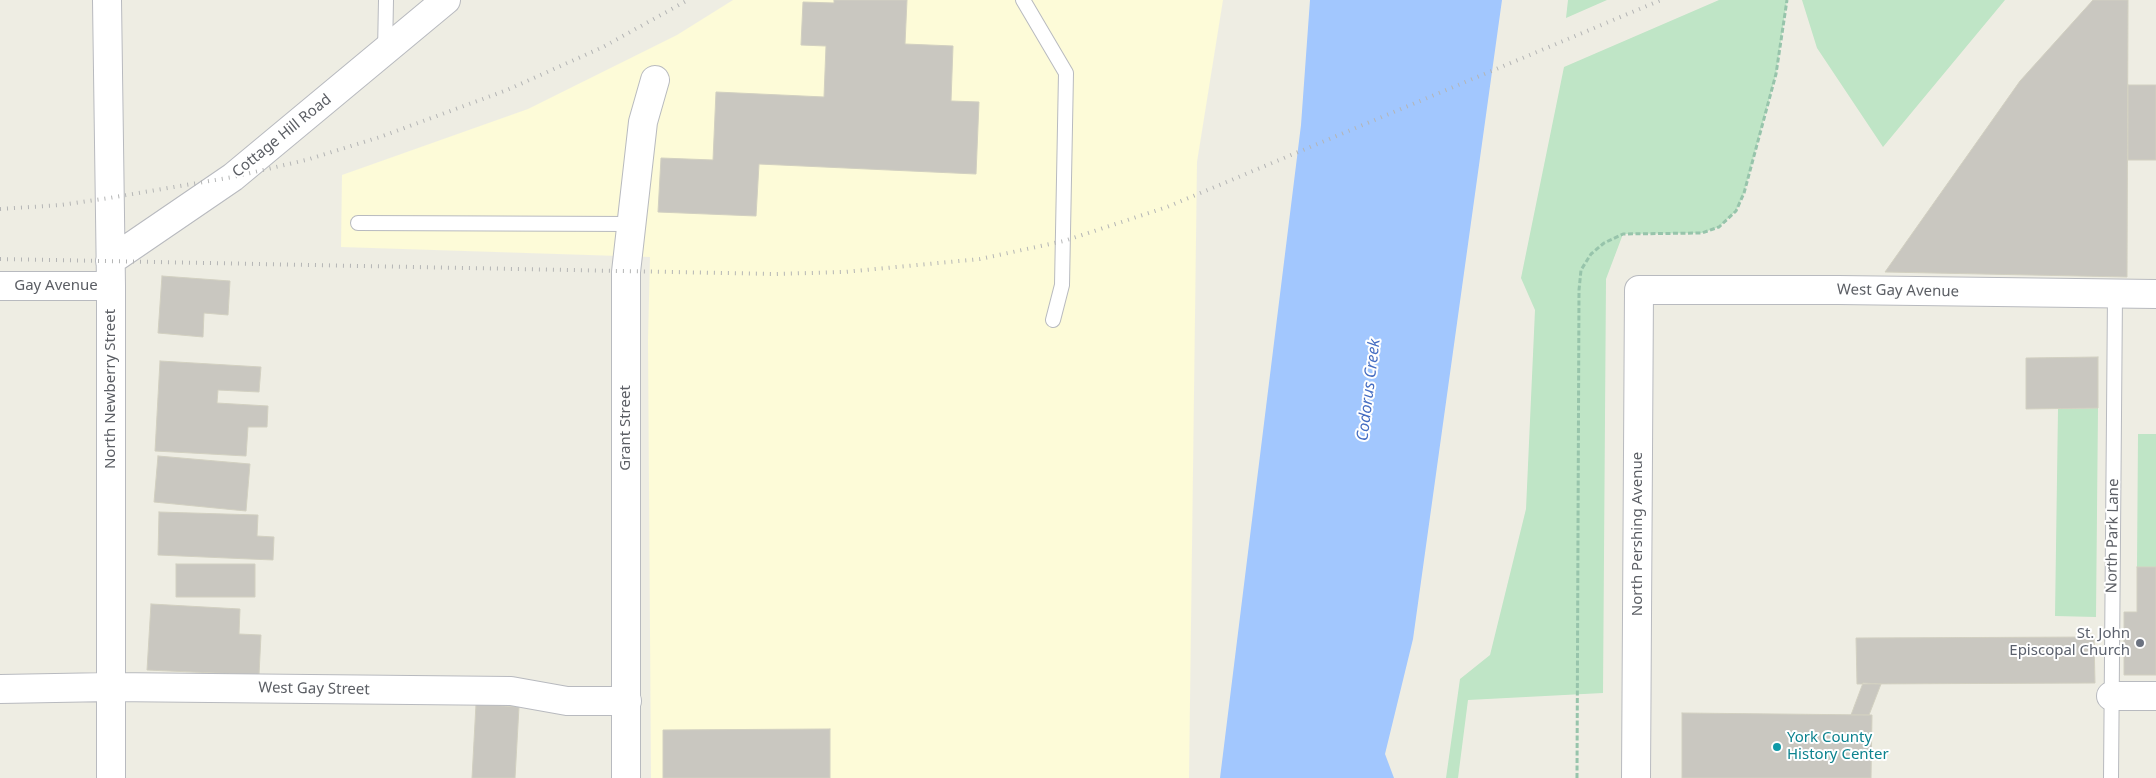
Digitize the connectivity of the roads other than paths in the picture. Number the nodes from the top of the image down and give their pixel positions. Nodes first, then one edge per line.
1 (106, 0) edge
2 (386, 0) edge
3 (446, 0) edge
4 (1025, 1) edge
5 (385, 52) junction
6 (655, 80) dead end
7 (358, 223) dead end
8 (631, 224) junction
9 (111, 273) junction
10 (0, 286) edge
11 (1639, 290) joint
12 (2115, 294) junction
13 (2156, 294) edge
14 (1053, 320) dead end
15 (110, 687) junction
16 (0, 689) edge
17 (2111, 696) junction
18 (2156, 696) edge
19 (627, 700) junction
20 (110, 778) edge
21 (626, 778) edge
22 (1636, 778) edge
23 (2111, 778) edge

1 - 9 street, North Newberry Street
2 - 5 lane
3 - 5 street, Cottage Hill Road
4 - 14 lane
5 - 9 street, Cottage Hill Road
6 - 8 street, Grant Street
7 - 8 lane
8 - 19 street, Grant Street
9 - 10 street, Gay Avenue
9 - 15 street, North Newberry Street
11 - 12 street, West Gay Avenue
11 - 22 street, North Pershing Avenue
12 - 13 street, West Gay Avenue
12 - 17 lane, North Park Lane
15 - 16 street, West Gay Street
15 - 19 street, West Gay Street
15 - 20 street, North Newberry Street
17 - 18 street
17 - 23 lane, North Park Lane
19 - 21 street, Grant Street

